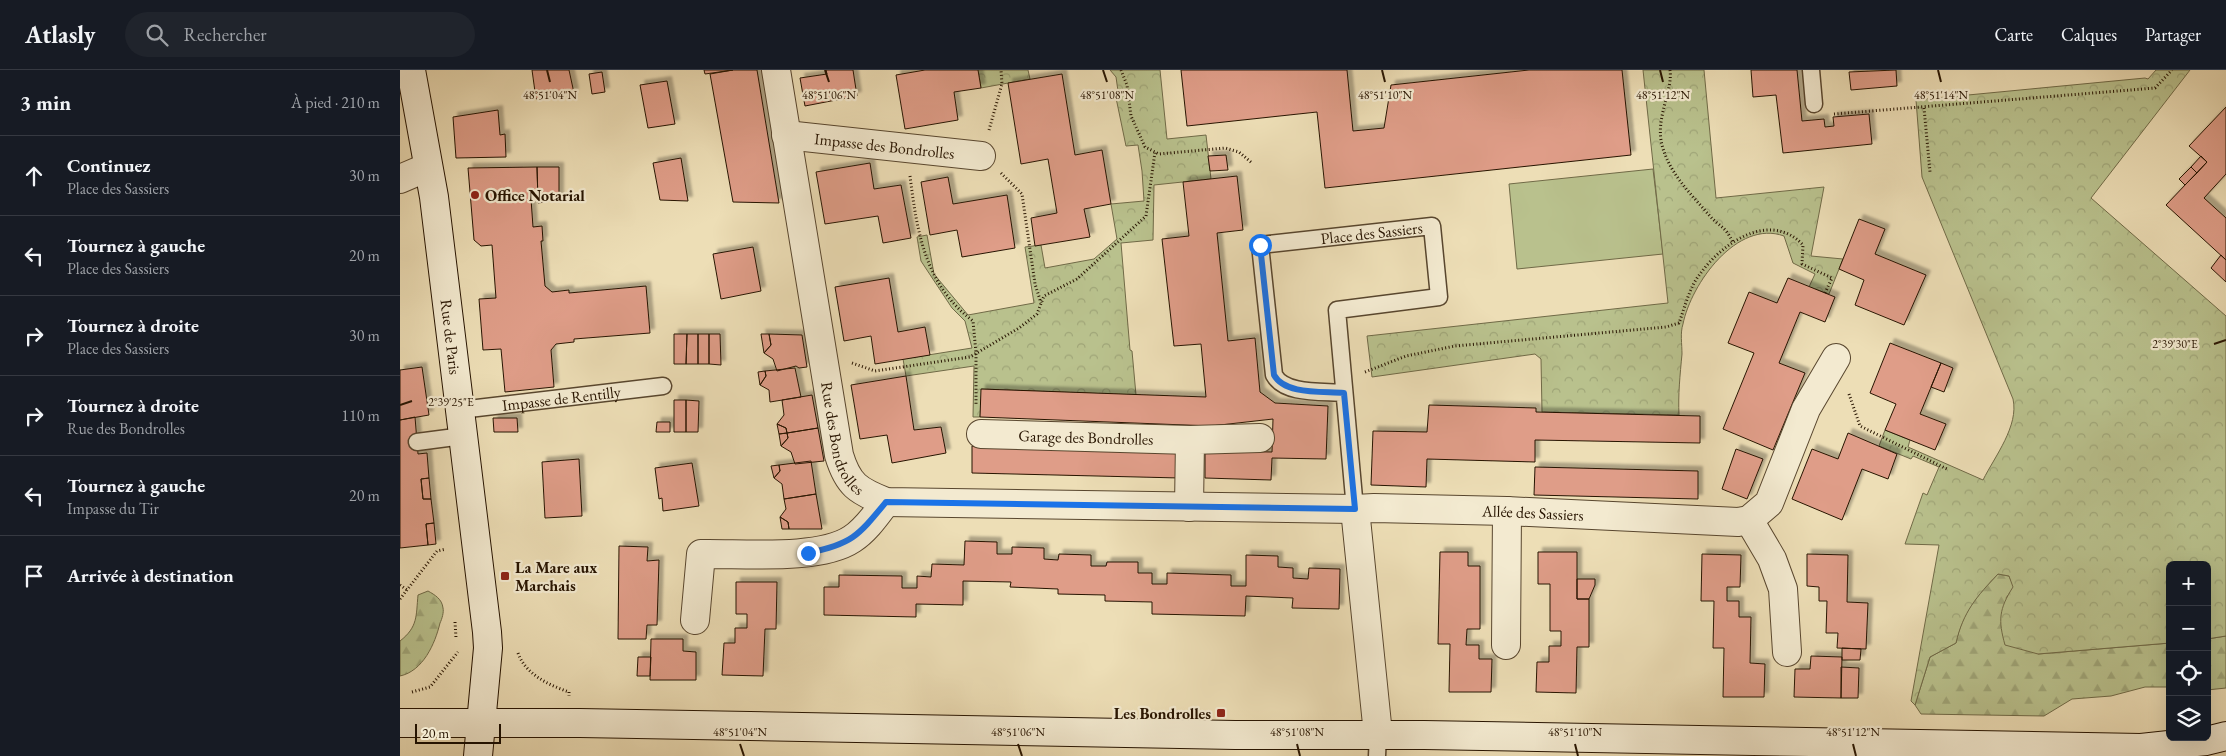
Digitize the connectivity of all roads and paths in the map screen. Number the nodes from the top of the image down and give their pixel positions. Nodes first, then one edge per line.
1 (410, 70) edge
2 (776, 70) edge
3 (1001, 70) edge
4 (1121, 70) edge
5 (1670, 70) edge
6 (1811, 70) edge
7 (2172, 70) edge
8 (1814, 104) joint
9 (1924, 108) junction
10 (786, 135) junction
11 (906, 148) junction
12 (1155, 152) junction
13 (981, 156) junction
14 (1252, 164) dead end
15 (428, 167) junction
16 (1930, 172) dead end
17 (400, 179) edge
18 (1733, 243) junction
19 (1825, 293) dead end
20 (1041, 304) junction
21 (976, 354) junction
22 (1836, 358) joint
23 (825, 366) junction
24 (663, 386) dead end
25 (1344, 393) junction
26 (976, 408) dead end
27 (461, 423) junction
28 (981, 434) dead end
29 (1260, 438) dead end
30 (1190, 440) junction
31 (417, 442) dead end
32 (1947, 469) dead end
33 (886, 502) junction
34 (1189, 507) junction
35 (1355, 509) junction
36 (1507, 511) junction
37 (1749, 520) junction
38 (447, 556) dead end
39 (400, 584) edge
40 (407, 590) junction
41 (400, 599) edge
42 (453, 612) dead end
43 (695, 620) dead end
44 (487, 635) junction
45 (457, 642) dead end
46 (1506, 645) dead end
47 (458, 652) dead end
48 (1787, 652) dead end
49 (408, 692) dead end
50 (400, 723) edge
51 (569, 723) junction
52 (481, 724) junction
53 (2226, 736) edge
54 (1378, 745) edge
55 (478, 756) edge

1 - 15 street, Rue de Paris
2 - 10 street, Rue des Bondrolles
3 - 13 path
4 - 12 path
5 - 18 path
6 - 8 lane
7 - 9 path
8 - 9 path
9 - 16 path
10 - 11 street, Impasse des Bondrolles
10 - 23 street, Rue des Bondrolles
11 - 13 street, Impasse des Bondrolles
11 - 21 path
12 - 14 path
12 - 20 path
13 - 20 path
15 - 17 street
15 - 27 street, Rue de Paris
18 - 19 path
18 - 25 path
20 - 21 path
21 - 23 path
21 - 26 path
22 - 32 path
22 - 37 street
23 - 33 street, Rue des Bondrolles
24 - 27 lane, Impasse de Rentilly
25 - 25 lane, Place des Sassiers
25 - 35 lane, Place des Sassiers
27 - 31 lane, Impasse de Rentilly
27 - 44 street, Rue de Paris
28 - 30 street, Garage des Bondrolles
29 - 30 street, Garage des Bondrolles
30 - 34 street
33 - 34 street, Rue des Bondrolles
33 - 43 street
34 - 35 street, Rue des Bondrolles
35 - 36 street, Allée des Sassiers
35 - 54 street
36 - 37 street, Allée des Sassiers
36 - 46 street
37 - 48 street
38 - 40 path
39 - 40 path
40 - 41 path
42 - 45 path
44 - 51 path
44 - 52 street, Rue de Paris
47 - 49 path
50 - 52 street
51 - 52 street
51 - 54 street
52 - 55 street, Rue de Paris
53 - 54 street

